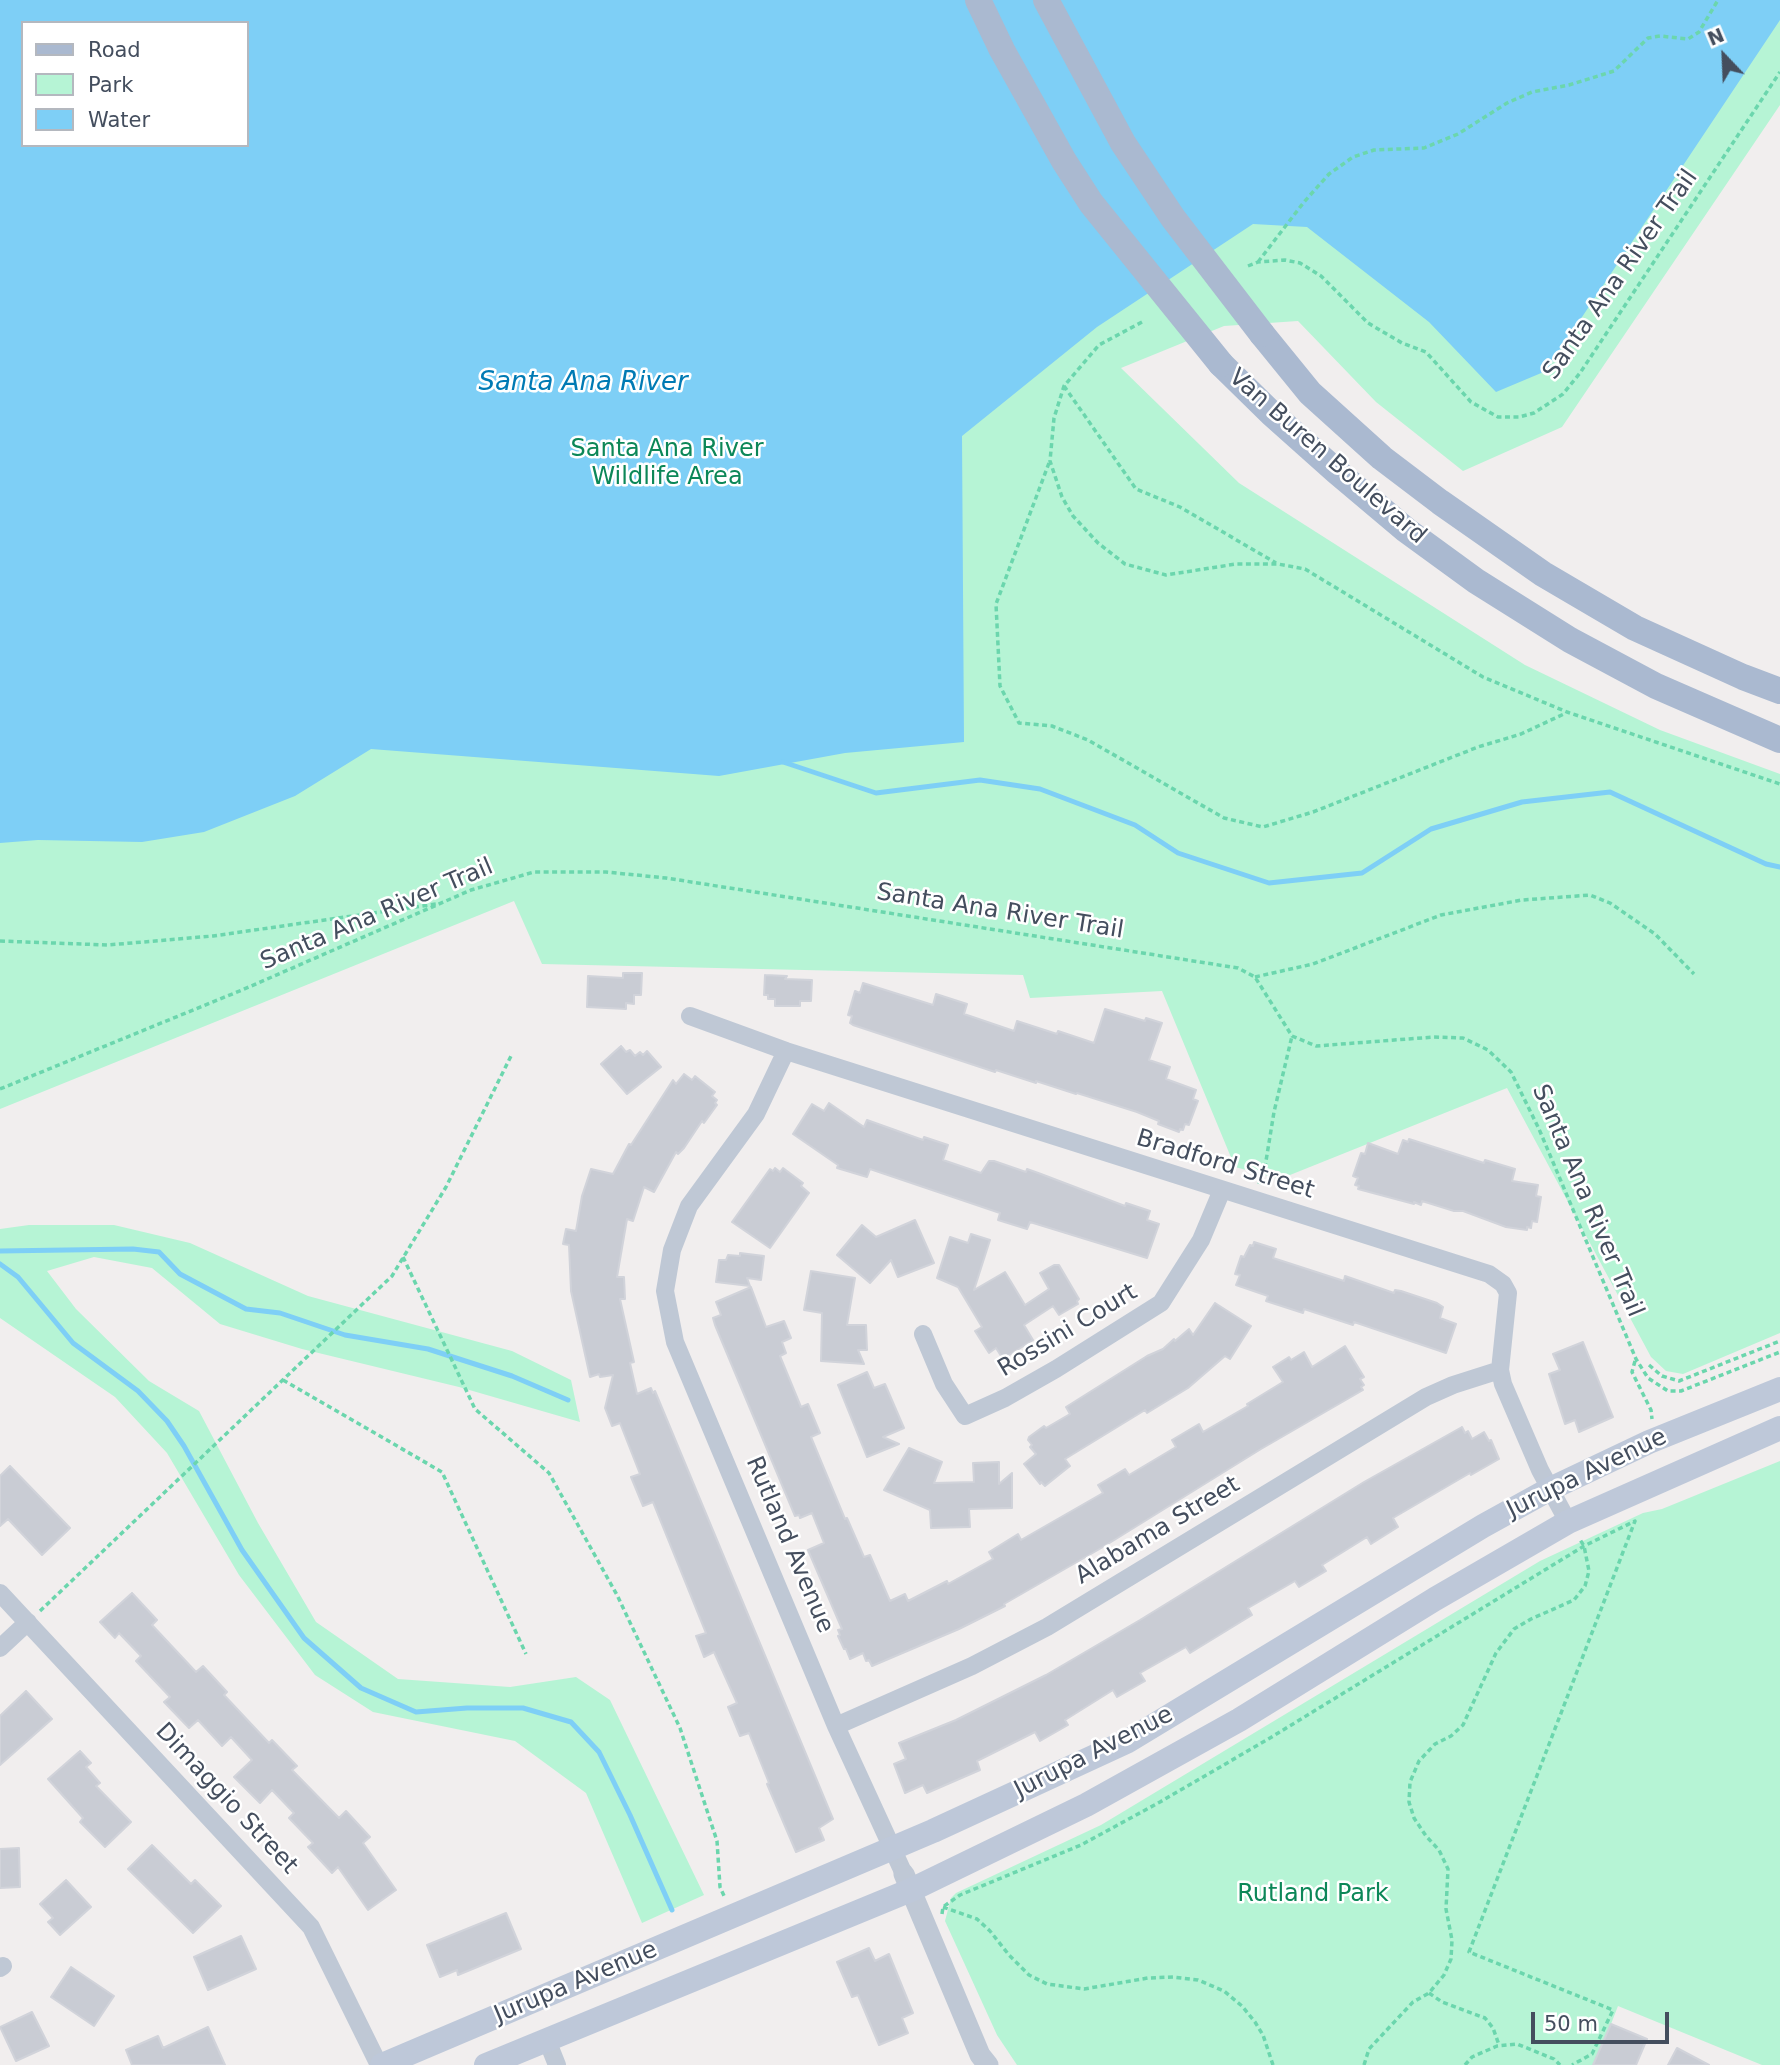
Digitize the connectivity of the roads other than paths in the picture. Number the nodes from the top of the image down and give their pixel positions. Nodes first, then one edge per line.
1 (978, 0) edge
2 (1046, 0) edge
3 (1780, 691) edge
4 (1780, 740) edge
5 (690, 1016) dead end
6 (786, 1051) junction
7 (1222, 1190) junction
8 (923, 1334) dead end
9 (1500, 1370) junction
10 (1780, 1388) edge
11 (1780, 1428) edge
12 (1550, 1489) junction
13 (1568, 1522) junction
14 (0, 1593) edge
15 (28, 1622) junction
16 (0, 1648) edge
17 (836, 1726) junction
18 (892, 1847) junction
19 (908, 1882) junction
20 (547, 2040) junction
21 (380, 2065) edge
22 (486, 2065) edge
23 (557, 2065) edge
24 (988, 2065) edge

1 - 4 main road, Van Buren Boulevard, bridge
2 - 3 main road, Van Buren Boulevard, bridge
5 - 6 street, Bradford Street
6 - 7 street, Bradford Street
6 - 17 street, Rutland Avenue
7 - 8 street, Rossini Court
7 - 9 street, Bradford Street
9 - 12 street, Bradford Street
9 - 17 street, Alabama Street
10 - 12 main road, Jurupa Avenue
11 - 13 main road, Jurupa Avenue
12 - 13 street, Bradford Street
12 - 18 main road, Jurupa Avenue
13 - 19 main road, Jurupa Avenue
14 - 15 street, Dimaggio Street
15 - 16 street
15 - 21 street, Dimaggio Street
17 - 18 street, Rutland Avenue
18 - 19 street, Rutland Avenue
18 - 21 main road, Jurupa Avenue
19 - 20 main road, Jurupa Avenue
19 - 24 street, Rutland Avenue
20 - 22 main road, Jurupa Avenue
20 - 23 street

